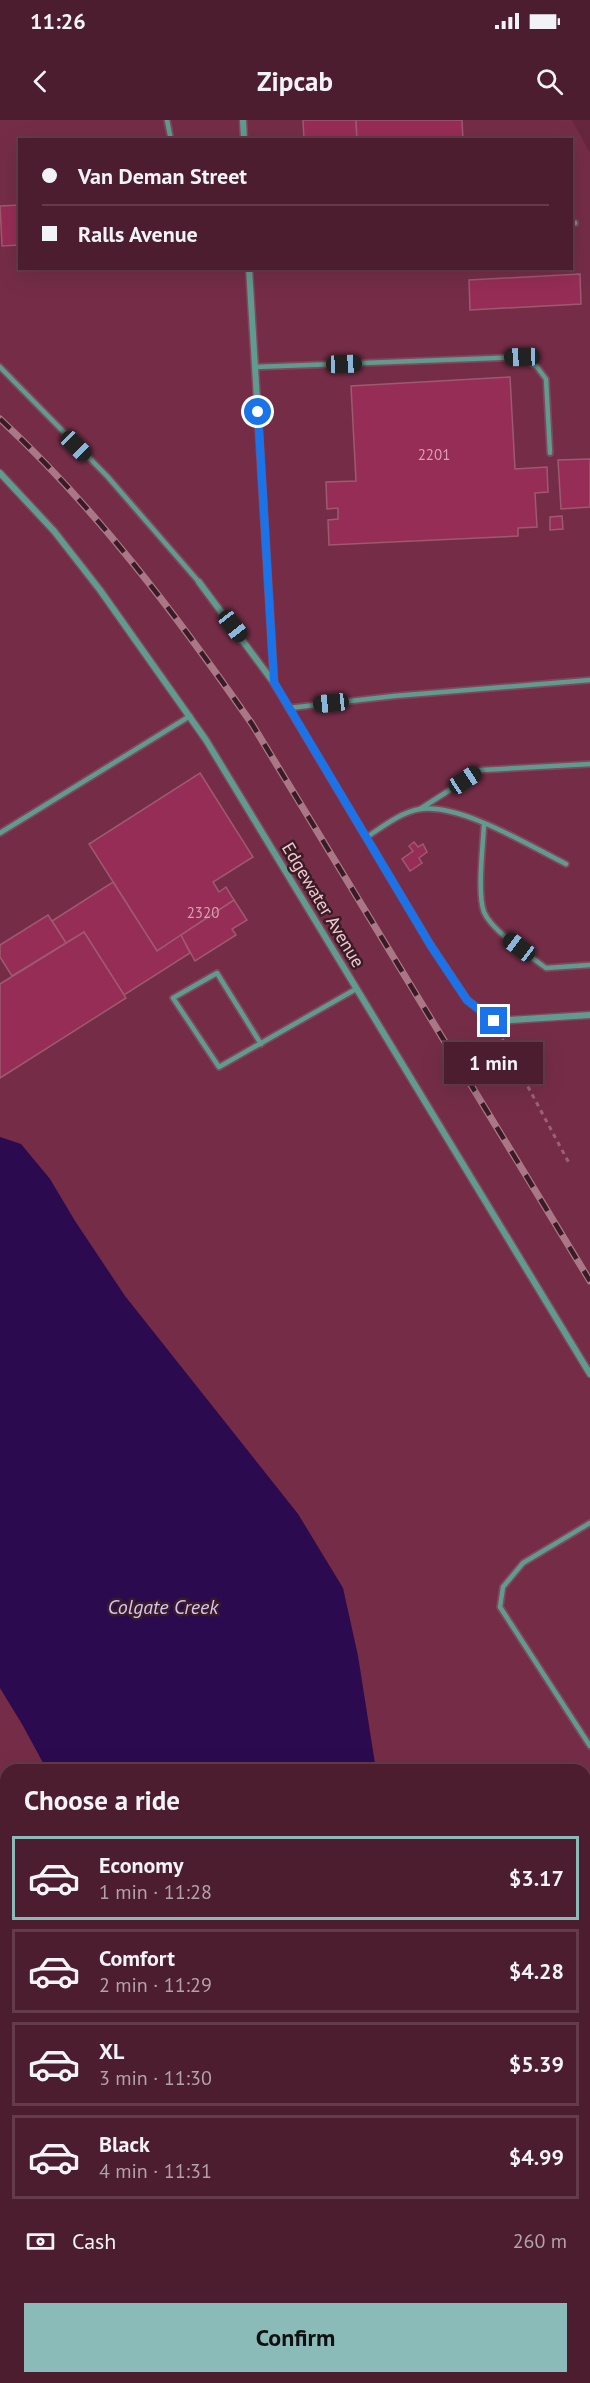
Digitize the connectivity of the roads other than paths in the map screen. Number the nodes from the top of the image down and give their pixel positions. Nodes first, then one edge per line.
1 (167, 120) edge
2 (243, 120) edge
3 (171, 138) edge
4 (244, 138) edge
5 (249, 270) edge
6 (0, 367) edge
7 (255, 367) junction
8 (550, 453) dead end
9 (0, 473) edge
10 (199, 582) joint
11 (590, 680) edge
12 (274, 682) junction
13 (289, 708) junction
14 (190, 716) junction
15 (590, 764) edge
16 (420, 809) junction
17 (484, 824) junction
18 (0, 833) edge
19 (367, 837) junction
20 (566, 864) dead end
21 (590, 965) edge
22 (356, 989) junction
23 (590, 1015) edge
24 (261, 1044) junction
25 (590, 1374) edge
26 (590, 1523) edge
27 (590, 1746) edge

1 - 3 lane
2 - 4 street
5 - 7 street
6 - 10 lane
7 - 8 lane
7 - 12 street
9 - 14 street, Edgewater Avenue
10 - 12 street
11 - 13 lane
12 - 13 street
13 - 19 street
14 - 18 lane
14 - 22 street, Edgewater Avenue
15 - 16 lane
16 - 17 lane
16 - 19 lane
17 - 20 lane
17 - 21 lane
19 - 23 street
22 - 24 lane
22 - 25 street, Edgewater Avenue
24 - 24 lane
26 - 27 lane

